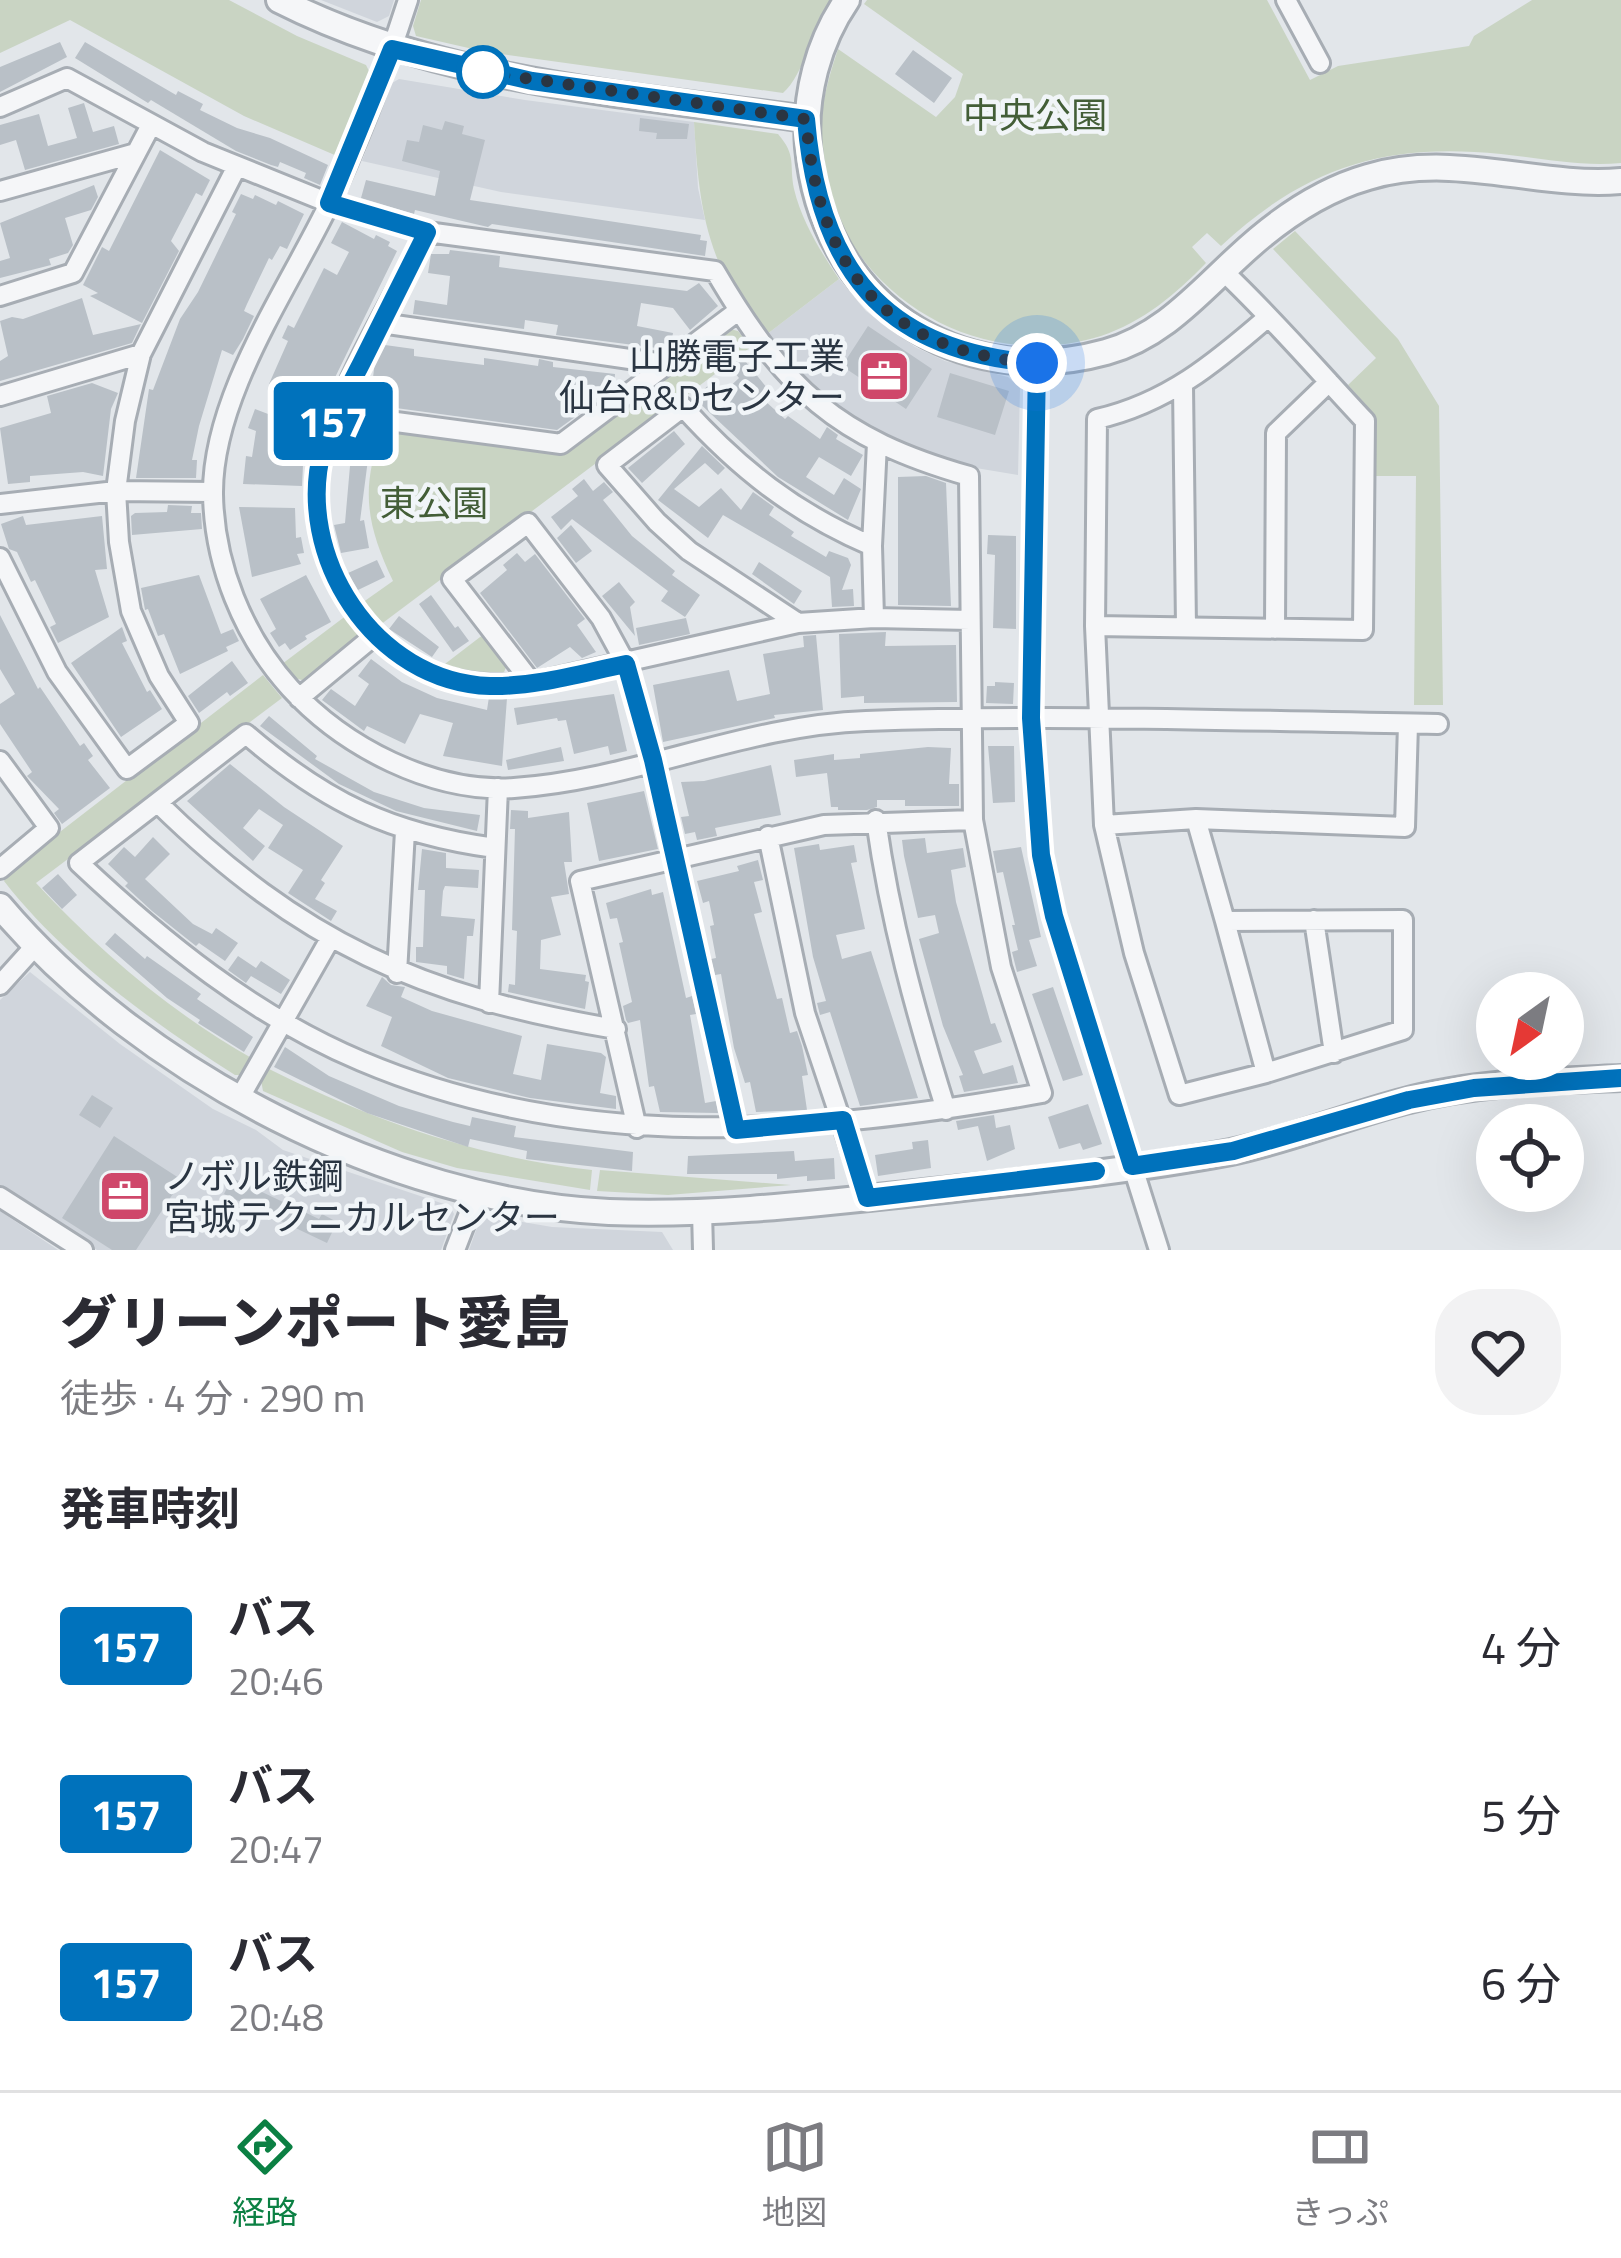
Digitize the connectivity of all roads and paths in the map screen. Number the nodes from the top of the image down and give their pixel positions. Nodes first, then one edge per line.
1 (279, 0) edge
2 (408, 0) edge
3 (847, 0) edge
4 (1286, 0) edge
5 (392, 49) junction
6 (1320, 63) dead end
7 (0, 106) edge
8 (806, 119) junction
9 (151, 125) junction
10 (136, 153) junction
11 (236, 168) junction
12 (1621, 181) edge
13 (0, 191) edge
14 (329, 203) junction
15 (427, 232) junction
16 (1223, 271) junction
17 (0, 296) edge
18 (738, 311) junction
19 (1268, 317) junction
20 (381, 323) junction
21 (141, 354) junction
22 (1037, 363) junction
23 (664, 364) junction
24 (1329, 382) junction
25 (1183, 386) junction
26 (0, 396) edge
27 (336, 414) junction
28 (877, 443) junction
29 (116, 490) junction
30 (213, 492) junction
31 (0, 504) edge
32 (872, 546) junction
33 (0, 558) edge
34 (874, 618) junction
35 (970, 620) junction
36 (798, 623) junction
37 (1095, 626) junction
38 (1186, 627) junction
39 (1276, 628) junction
40 (374, 636) junction
41 (626, 664) junction
42 (532, 683) junction
43 (299, 698) junction
44 (1031, 718) junction
45 (971, 719) junction
46 (1096, 720) junction
47 (1408, 724) junction
48 (1438, 724) dead end
49 (0, 760) edge
50 (653, 760) junction
51 (498, 788) junction
52 (158, 803) junction
53 (1196, 818) junction
54 (876, 820) junction
55 (973, 820) junction
56 (1104, 825) junction
57 (405, 831) junction
58 (768, 836) junction
59 (495, 848) junction
60 (676, 858) junction
61 (0, 869) edge
62 (0, 906) edge
63 (1314, 920) junction
64 (1225, 921) junction
65 (331, 939) junction
66 (36, 945) junction
67 (397, 973) junction
68 (0, 985) edge
69 (489, 1004) junction
70 (284, 1022) junction
71 (616, 1029) junction
72 (1334, 1053) junction
73 (1266, 1073) junction
74 (1621, 1078) edge
75 (239, 1099) junction
76 (946, 1110) junction
77 (843, 1120) junction
78 (637, 1128) junction
79 (736, 1130) junction
80 (1132, 1166) junction
81 (476, 1192) junction
82 (0, 1197) edge
83 (867, 1198) junction
84 (702, 1211) junction
85 (83, 1250) edge
86 (455, 1250) edge
87 (704, 1250) edge
88 (1160, 1250) edge

1 - 5 street
2 - 5 street
3 - 8 street
4 - 6 street
5 - 8 street
5 - 14 street
7 - 9 street
8 - 22 street
9 - 10 street
9 - 11 street
10 - 13 street
10 - 17 street
11 - 14 street
11 - 21 street
12 - 16 street
14 - 15 street
14 - 30 street
15 - 18 street
15 - 20 street
16 - 19 street
16 - 22 street
18 - 23 street
18 - 28 street
19 - 24 street
19 - 25 street
20 - 23 street
20 - 27 street
21 - 26 street
21 - 29 street
22 - 44 street
23 - 27 street
24 - 39 street
24 - 39 street
25 - 37 street
25 - 38 street
27 - 40 street
28 - 32 street
28 - 35 street
29 - 30 street
29 - 31 street
29 - 33 street
30 - 43 street
32 - 34 street
32 - 36 street
34 - 35 street
34 - 36 street
35 - 45 street
36 - 41 street
37 - 38 street
37 - 46 street
38 - 39 street
40 - 42 street
40 - 43 street
41 - 42 street
41 - 42 street
41 - 50 street
43 - 51 street
44 - 45 street
44 - 46 street
44 - 80 street
45 - 50 street
45 - 55 street
46 - 47 street
46 - 56 street
47 - 48 street
47 - 53 street
49 - 61 street
50 - 51 street
50 - 60 street
51 - 59 street
52 - 57 street
52 - 65 street
52 - 70 street
53 - 56 street
53 - 64 street
54 - 55 street
54 - 58 street
54 - 76 street
55 - 76 street
56 - 73 street
57 - 59 street
57 - 67 street
58 - 60 street
58 - 77 street
59 - 69 street
60 - 71 street
60 - 79 street
62 - 66 street
63 - 64 street
63 - 72 street
63 - 72 street
64 - 73 street
65 - 67 street
65 - 70 street
66 - 68 street
66 - 75 street
67 - 69 street
69 - 71 street
70 - 75 street
70 - 78 street
71 - 78 street
72 - 73 street
74 - 80 street
75 - 81 street
76 - 77 street
77 - 79 street
77 - 83 street
78 - 79 street
80 - 83 street
80 - 88 street
81 - 84 street
81 - 86 street
82 - 85 street
83 - 84 street
84 - 87 street

